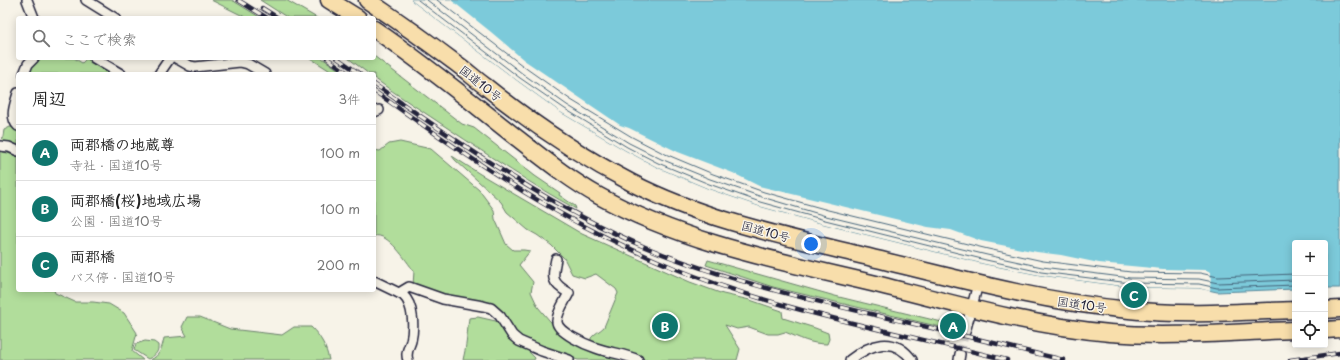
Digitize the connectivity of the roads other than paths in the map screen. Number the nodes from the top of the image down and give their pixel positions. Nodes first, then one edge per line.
1 (27, 0) edge
2 (86, 0) edge
3 (329, 0) edge
4 (366, 0) edge
5 (33, 16) edge
6 (111, 16) edge
7 (355, 16) edge
8 (376, 30) edge
9 (32, 60) edge
10 (97, 60) edge
11 (169, 60) edge
12 (180, 60) edge
13 (25, 72) edge
14 (118, 72) edge
15 (160, 72) edge
16 (261, 72) edge
17 (16, 102) edge
18 (16, 124) edge
19 (0, 146) edge
20 (16, 150) edge
21 (556, 259) dead end
22 (376, 282) edge
23 (978, 284) junction
24 (399, 293) junction
25 (971, 308) junction
26 (1340, 309) edge
27 (1292, 310) edge
28 (1328, 310) edge
29 (1340, 329) edge
30 (1292, 330) edge
31 (1328, 330) edge
32 (965, 332) tunnel mouth
33 (408, 360) edge
34 (569, 360) edge
35 (638, 360) edge
36 (850, 360) edge
37 (912, 360) edge

1 - 5 street
2 - 6 street
3 - 7 highway
4 - 23 highway, 国道10号
8 - 25 highway, 国道10号
9 - 13 street
10 - 14 street
11 - 15 street
12 - 16 street
17 - 18 street
19 - 20 street
21 - 35 street
22 - 24 street
23 - 25 street
23 - 27 highway, 国道10号
24 - 33 street
24 - 34 street
25 - 30 highway, 国道10号
25 - 32 street
26 - 28 highway
29 - 31 highway
36 - 37 street

